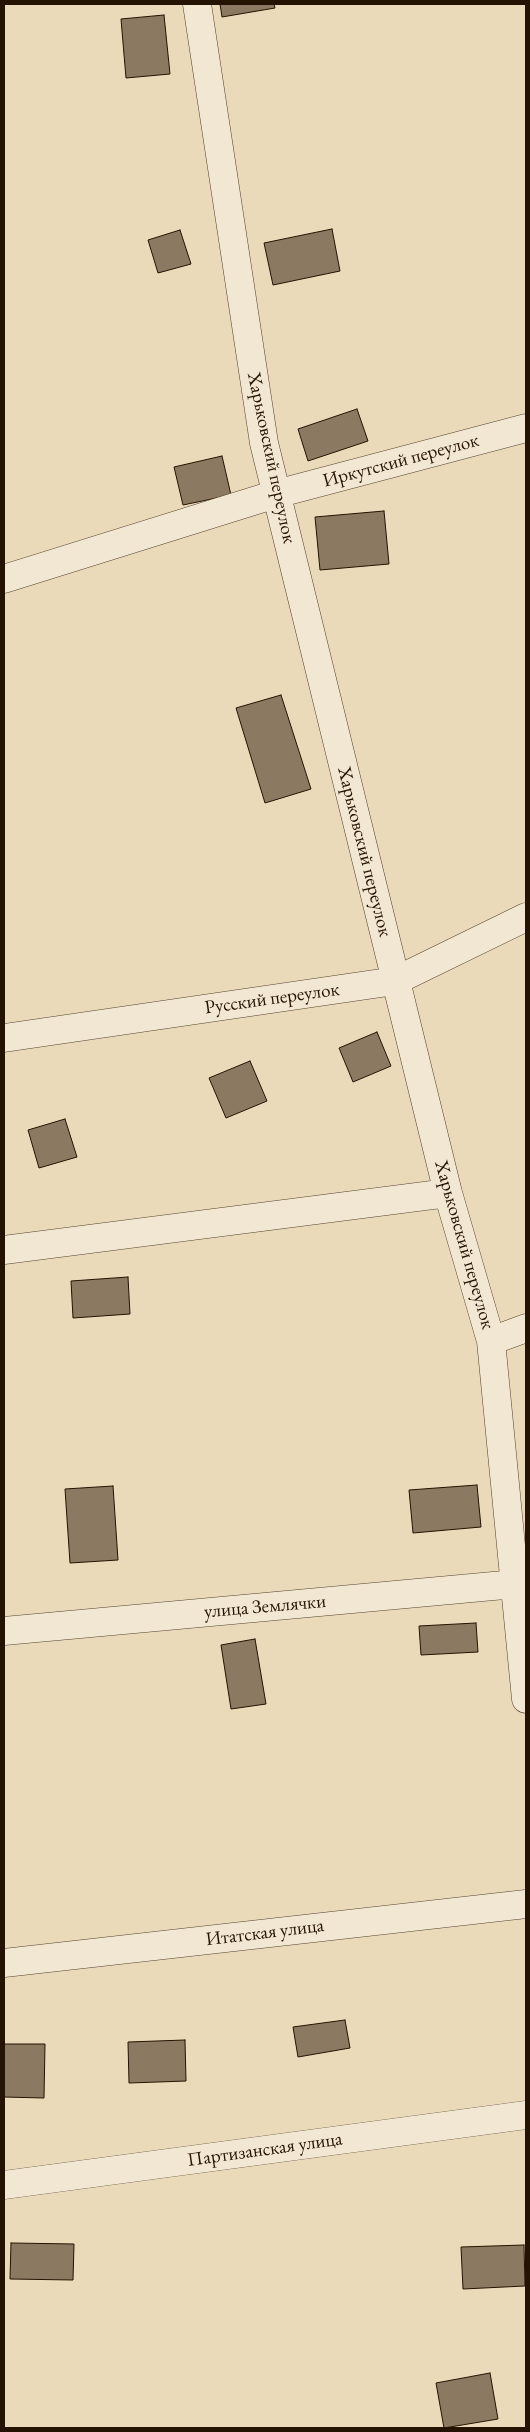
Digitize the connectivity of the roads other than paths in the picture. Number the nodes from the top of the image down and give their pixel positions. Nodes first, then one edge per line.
1 (197, 4) edge
2 (526, 428) edge
3 (276, 494) junction
4 (4, 578) edge
5 (526, 917) edge
6 (395, 981) junction
7 (4, 1038) edge
8 (448, 1192) junction
9 (4, 1250) edge
10 (526, 1328) edge
11 (491, 1341) junction
12 (521, 1583) edge
13 (4, 1631) edge
14 (526, 1700) edge
15 (526, 1904) edge
16 (4, 1963) edge
17 (526, 2115) edge
18 (4, 2185) edge

1 - 3 street, Харьковский переулок
2 - 3 street, Иркутский переулок
3 - 4 street, Иркутский переулок
3 - 6 street, Харьковский переулок
5 - 6 street, Русский переулок
6 - 7 street, Русский переулок
6 - 8 street, Харьковский переулок
8 - 9 street
8 - 11 street, Харьковский переулок
10 - 11 street
11 - 12 street, Харьковский переулок
12 - 13 street, улица Землячки
12 - 14 street, Харьковский переулок
15 - 16 street, Итатская улица
17 - 18 street, Партизанская улица

